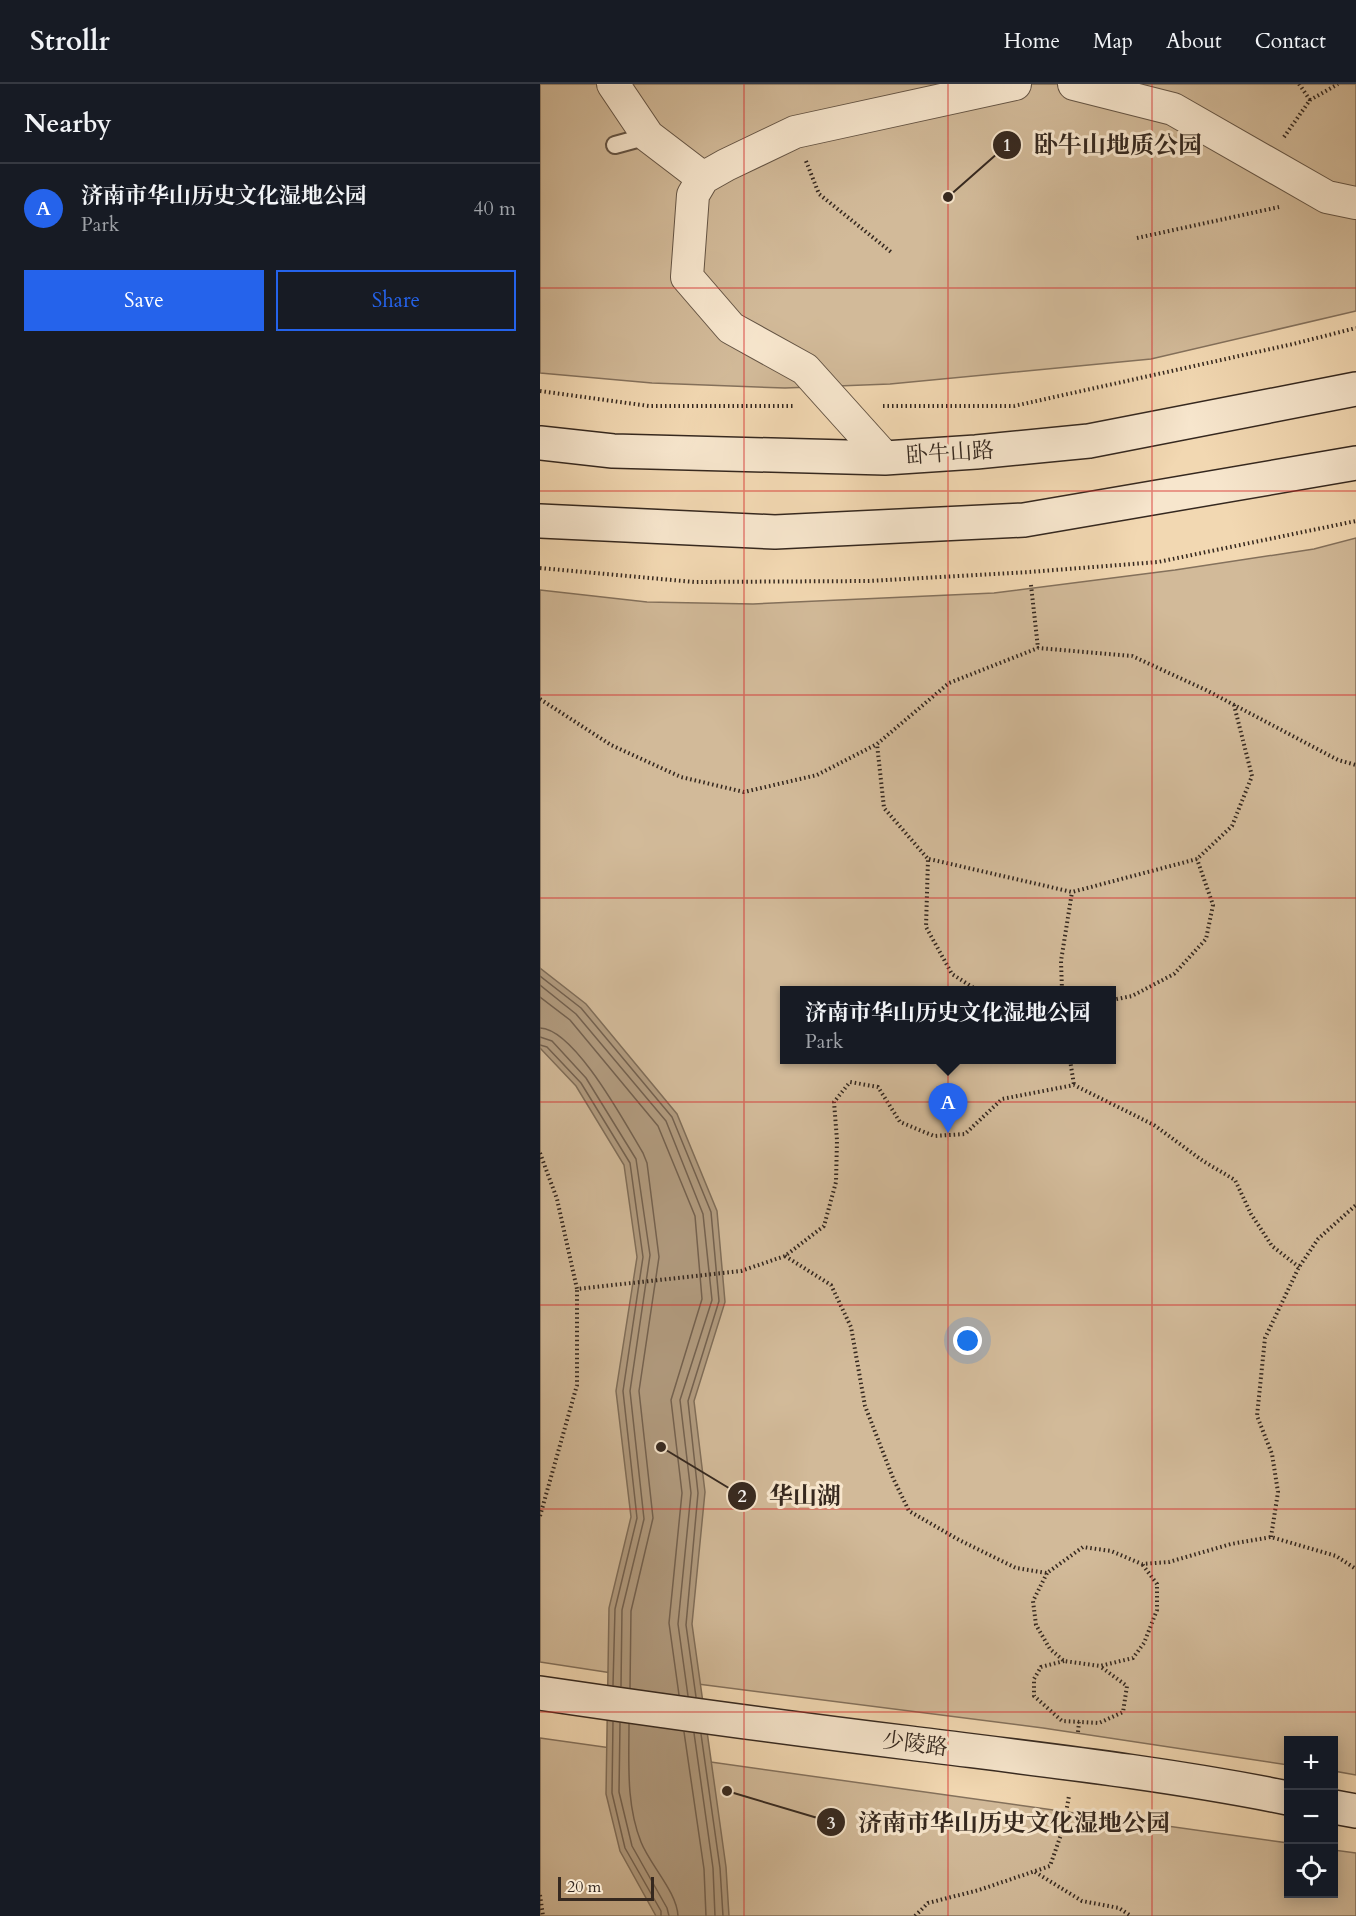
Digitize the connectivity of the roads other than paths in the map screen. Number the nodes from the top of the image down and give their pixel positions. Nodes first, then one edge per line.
1 (613, 84) edge
2 (1015, 84) edge
3 (1074, 84) edge
4 (648, 136) junction
5 (615, 145) dead end
6 (704, 178) junction
7 (1342, 200) edge
8 (1356, 389) edge
9 (540, 443) edge
10 (885, 458) junction
11 (1356, 463) edge
12 (540, 521) edge
13 (540, 1693) edge
14 (1284, 1797) edge
15 (1338, 1808) edge
16 (1356, 1811) edge

1 - 4 street
2 - 6 street
3 - 7 street
4 - 5 lane
4 - 6 street
6 - 10 street
8 - 10 main road, 卧牛山路
9 - 10 main road, 卧牛山路
11 - 12 main road
13 - 14 main road, 少陵路
15 - 16 main road

